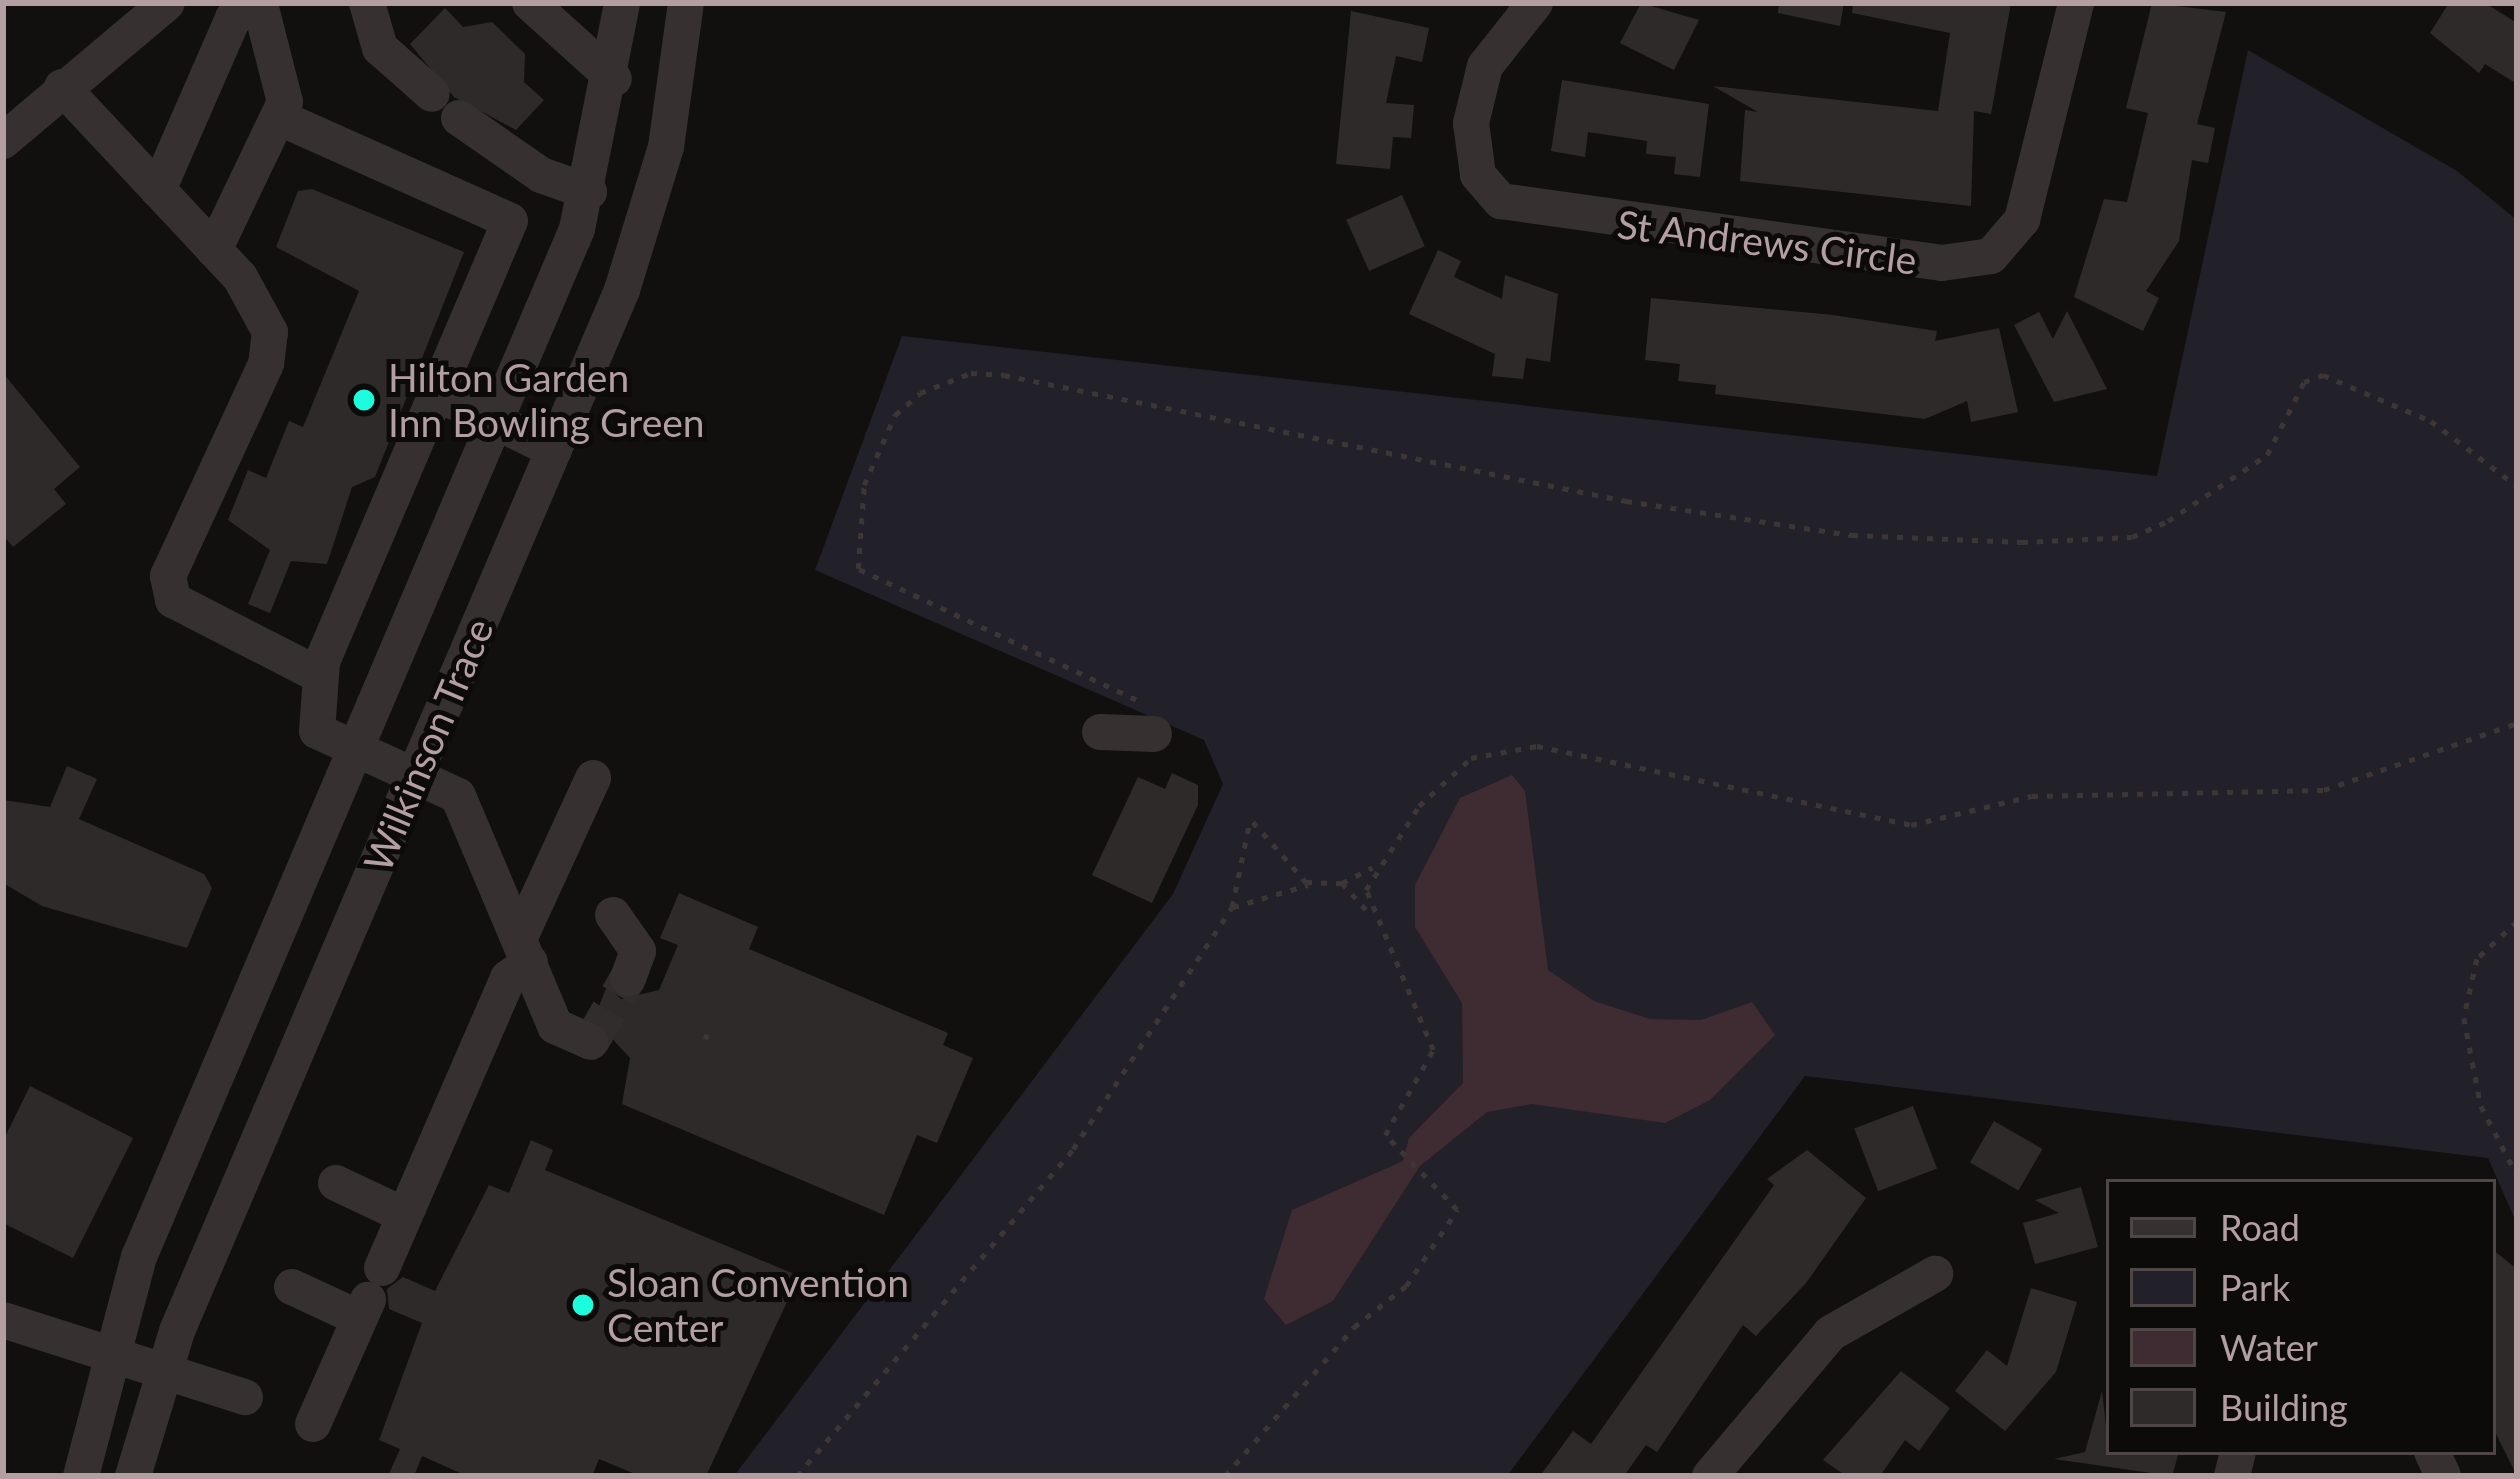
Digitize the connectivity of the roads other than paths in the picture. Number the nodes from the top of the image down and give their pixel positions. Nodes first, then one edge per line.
1 (167, 3) edge
2 (530, 3) edge
3 (622, 3) edge
4 (686, 3) edge
5 (1535, 3) edge
6 (2076, 3) edge
7 (370, 4) edge
8 (614, 79) junction
9 (62, 87) junction
10 (278, 117) junction
11 (3, 142) edge
12 (158, 190) junction
13 (589, 192) junction
14 (214, 250) junction
15 (436, 393) junction
16 (497, 421) junction
17 (554, 450) junction
18 (321, 676) junction
19 (1100, 732) dead end
20 (1150, 734) road end
21 (355, 747) junction
22 (415, 773) junction
23 (593, 778) dead end
24 (614, 915) dead end
25 (525, 950) junction
26 (628, 978) tunnel mouth
27 (591, 1042) dead end
28 (336, 1183) dead end
29 (404, 1215) junction
30 (1935, 1274) dead end
31 (292, 1287) dead end
32 (370, 1296) junction
33 (3, 1320) edge
34 (106, 1352) junction
35 (162, 1370) junction
36 (245, 1397) dead end
37 (313, 1424) dead end
38 (81, 1476) edge
39 (133, 1476) edge
40 (1710, 1476) edge

1 - 9 street
2 - 8 street
3 - 8 street, Wilkinson Trace
4 - 17 street, Wilkinson Trace
5 - 6 street, St Andrews Circle
7 - 13 street
8 - 13 street, Wilkinson Trace
9 - 11 street
9 - 12 street
10 - 12 street
10 - 14 street
10 - 15 street
12 - 14 street
13 - 16 street, Wilkinson Trace
14 - 18 street
15 - 16 street
15 - 18 street
16 - 17 street
16 - 21 street, Wilkinson Trace
17 - 22 street, Wilkinson Trace
18 - 21 street
19 - 20 street
21 - 22 street
21 - 34 street, Wilkinson Trace
22 - 25 street
22 - 35 street, Wilkinson Trace
23 - 25 street
24 - 26 street
25 - 27 street
25 - 29 street
28 - 29 street
29 - 32 street
30 - 40 street
31 - 32 street
32 - 37 street
33 - 34 street
34 - 35 street
34 - 38 street, Wilkinson Trace
35 - 36 street
35 - 39 street, Wilkinson Trace

